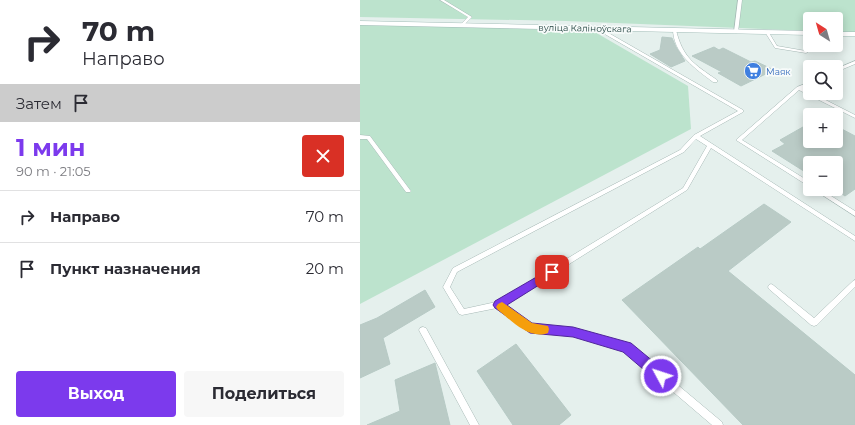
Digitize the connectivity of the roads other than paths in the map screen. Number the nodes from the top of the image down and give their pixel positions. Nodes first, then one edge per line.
1 (442, 0) edge
2 (740, 0) edge
3 (360, 23) edge
4 (462, 25) junction
5 (592, 28) junction
6 (674, 30) junction
7 (736, 32) junction
8 (767, 32) junction
9 (803, 33) edge
10 (843, 34) edge
11 (855, 34) edge
12 (803, 52) edge
13 (855, 62) edge
14 (843, 68) edge
15 (715, 81) dead end
16 (803, 86) edge
17 (799, 88) junction
18 (855, 117) edge
19 (696, 136) junction
20 (360, 137) edge
21 (710, 145) junction
22 (803, 181) edge
23 (408, 191) dead end
24 (827, 196) edge
25 (855, 214) edge
26 (855, 239) edge
27 (855, 283) edge
28 (771, 287) dead end
29 (498, 305) junction
30 (423, 330) dead end
31 (475, 425) edge
32 (719, 425) edge

1 - 4 lane
2 - 7 lane
3 - 4 street, вуліца Каліноўскага
4 - 5 street, вуліца Каліноўскага
5 - 6 street, вуліца Каліноўскага
5 - 19 lane
6 - 7 street, вуліца Каліноўскага
6 - 15 lane
7 - 8 street, вуліца Каліноўскага
8 - 9 street, вуліца Каліноўскага
8 - 12 lane
10 - 11 street
13 - 14 lane
16 - 17 lane
17 - 18 lane
17 - 22 lane
19 - 21 lane
19 - 29 lane
20 - 23 lane
21 - 26 lane
21 - 29 lane
24 - 25 lane
27 - 28 lane
29 - 32 lane
30 - 31 lane

